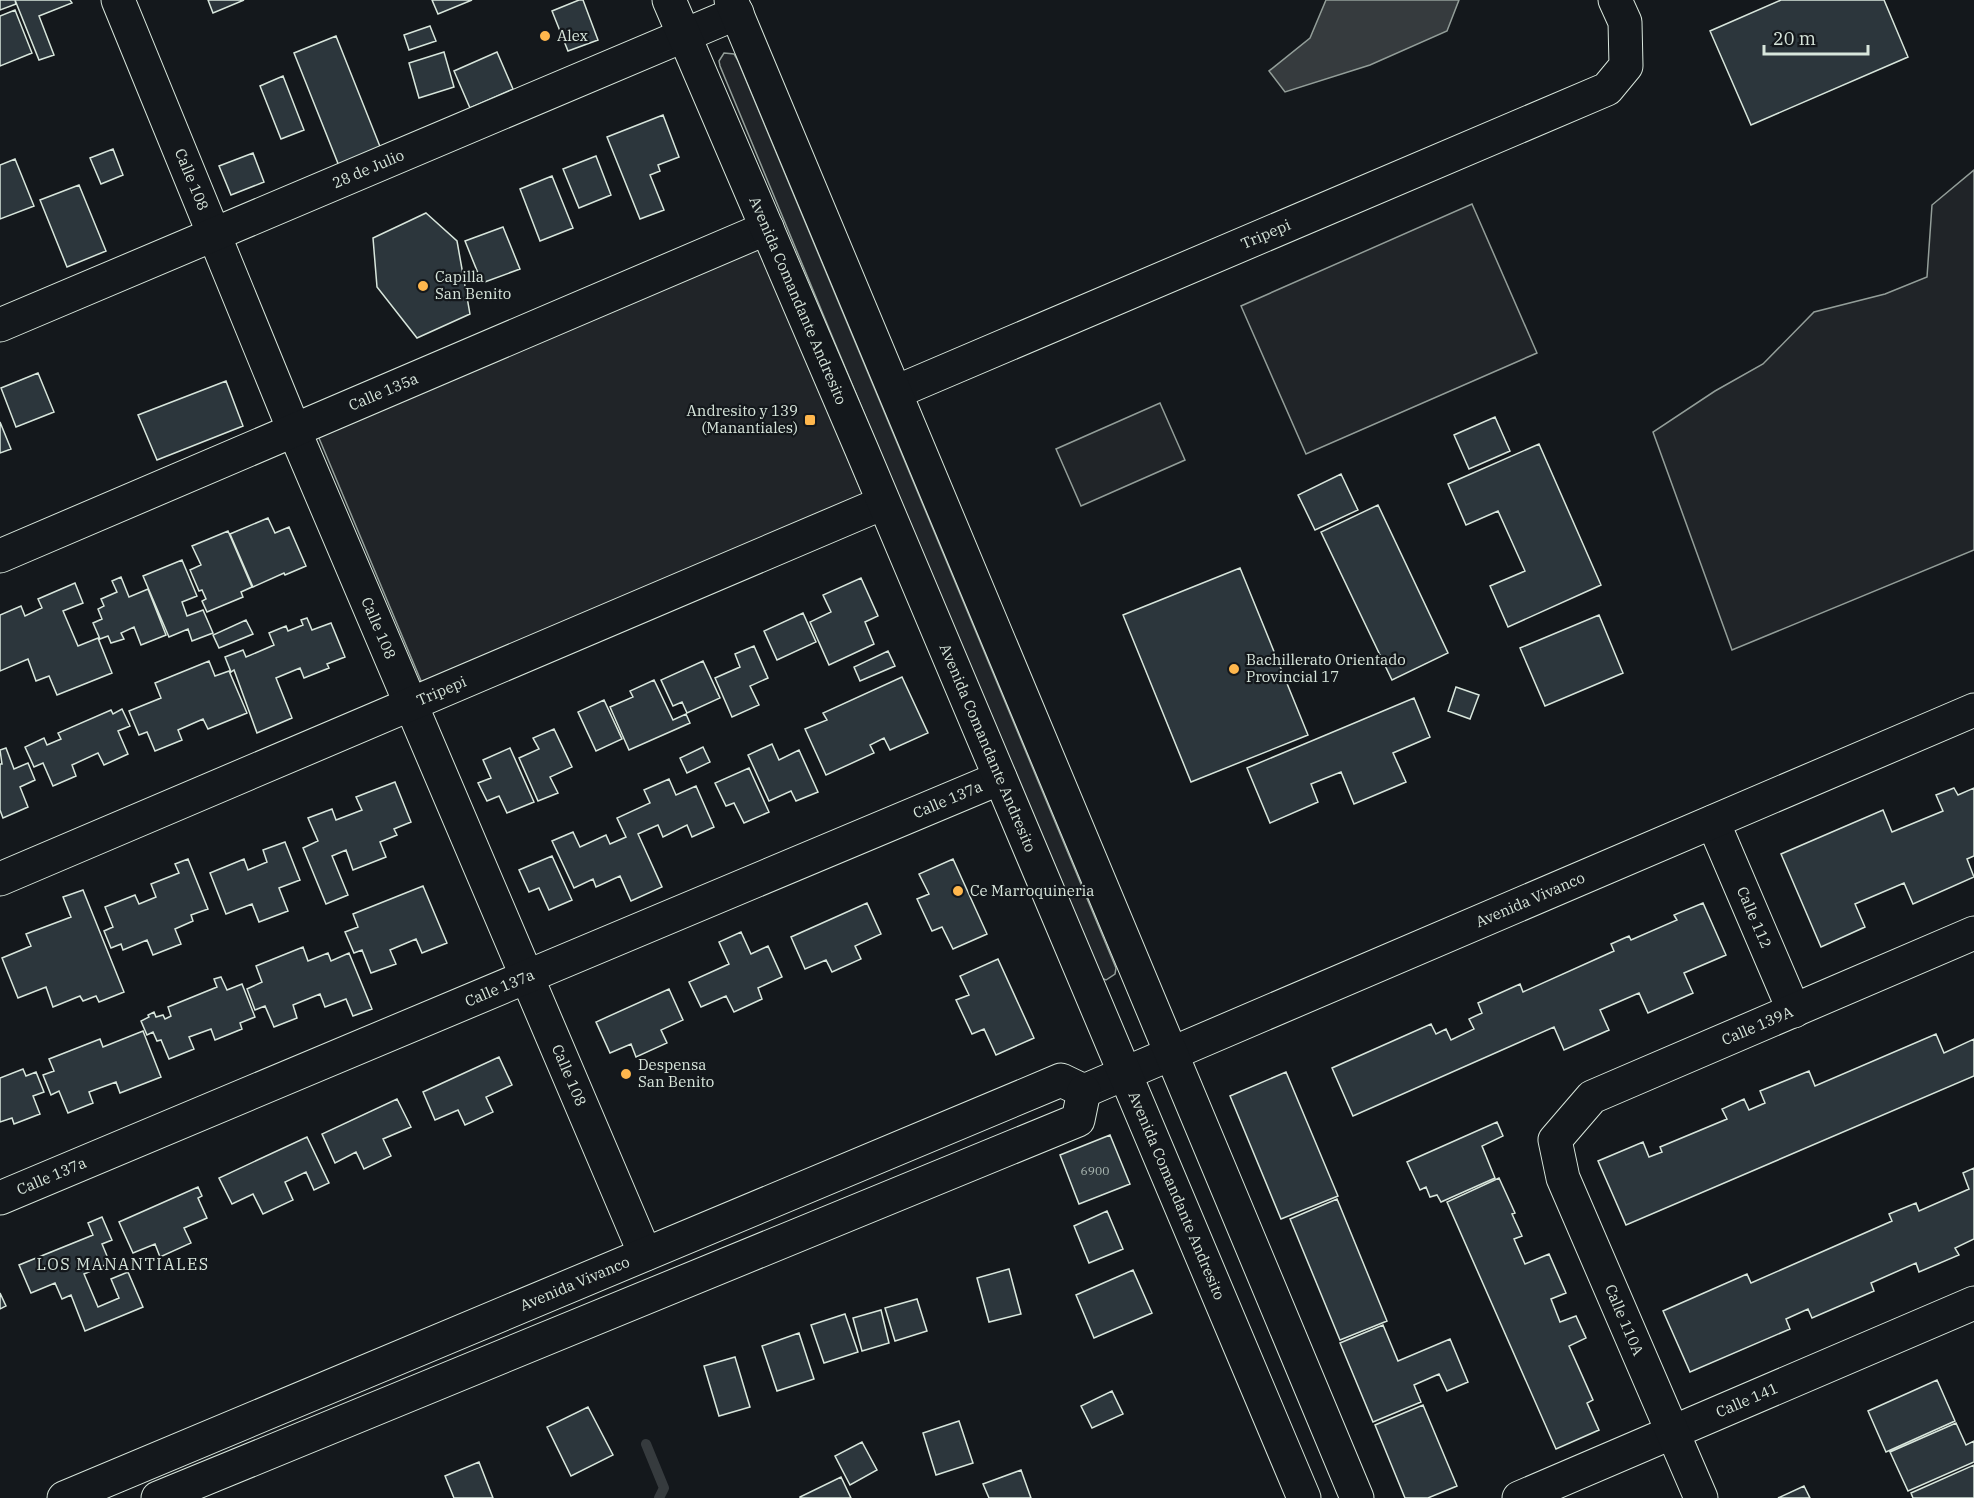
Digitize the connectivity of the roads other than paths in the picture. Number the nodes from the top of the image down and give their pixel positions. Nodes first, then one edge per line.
1 (118, 0) edge
2 (669, 0) edge
3 (1615, 0) edge
4 (734, 6) edge
5 (684, 36) junction
6 (767, 228) junction
7 (214, 235) junction
8 (0, 325) edge
9 (896, 392) junction
10 (294, 430) junction
11 (883, 503) junction
12 (0, 556) edge
13 (410, 704) junction
14 (1974, 710) edge
15 (1000, 778) junction
16 (1713, 822) junction
17 (0, 879) edge
18 (1974, 933) edge
19 (527, 977) junction
20 (1794, 1011) junction
21 (1172, 1054) junction
22 (1125, 1074) junction
23 (1084, 1090) junction
24 (1555, 1140) joint
25 (0, 1198) edge
26 (645, 1254) junction
27 (1973, 1306) edge
28 (1673, 1432) junction
29 (64, 1498) edge
30 (158, 1498) edge
31 (1304, 1498) edge
32 (1358, 1498) edge
33 (1519, 1498) edge
34 (1701, 1498) edge

1 - 7 street, Calle 108
2 - 5 street, Avenida Comandante Andresito
3 - 9 street, Tripepi
4 - 5 street, 28 de Julio
4 - 9 street
5 - 6 street, Avenida Comandante Andresito
5 - 7 street, 28 de Julio
6 - 10 street, Calle 135a
6 - 11 street, Avenida Comandante Andresito
7 - 8 street, 28 de Julio
7 - 10 street, Calle 108
9 - 21 street
10 - 12 street, Calle 135a
10 - 13 street, Calle 108
11 - 13 street, Tripepi
11 - 15 street, Avenida Comandante Andresito
13 - 17 street, Tripepi
13 - 19 street, Calle 108
14 - 16 street, Avenida Vivanco
15 - 19 street, Calle 137a
15 - 22 street, Avenida Comandante Andresito
16 - 20 street, Calle 112
16 - 21 street, Avenida Vivanco
18 - 20 street, Calle 139A
19 - 25 street, Calle 137a
19 - 26 street, Calle 108
20 - 24 street, Calle 139A
21 - 22 street, Avenida Vivanco
21 - 32 street
22 - 23 street, Avenida Vivanco
22 - 31 street, Avenida Comandante Andresito
23 - 26 street, Avenida Vivanco
23 - 30 street
24 - 28 street, Calle 110A
26 - 29 street, Avenida Vivanco
27 - 28 street, Calle 141
28 - 33 street, Calle 141
28 - 34 street, Calle 110A

